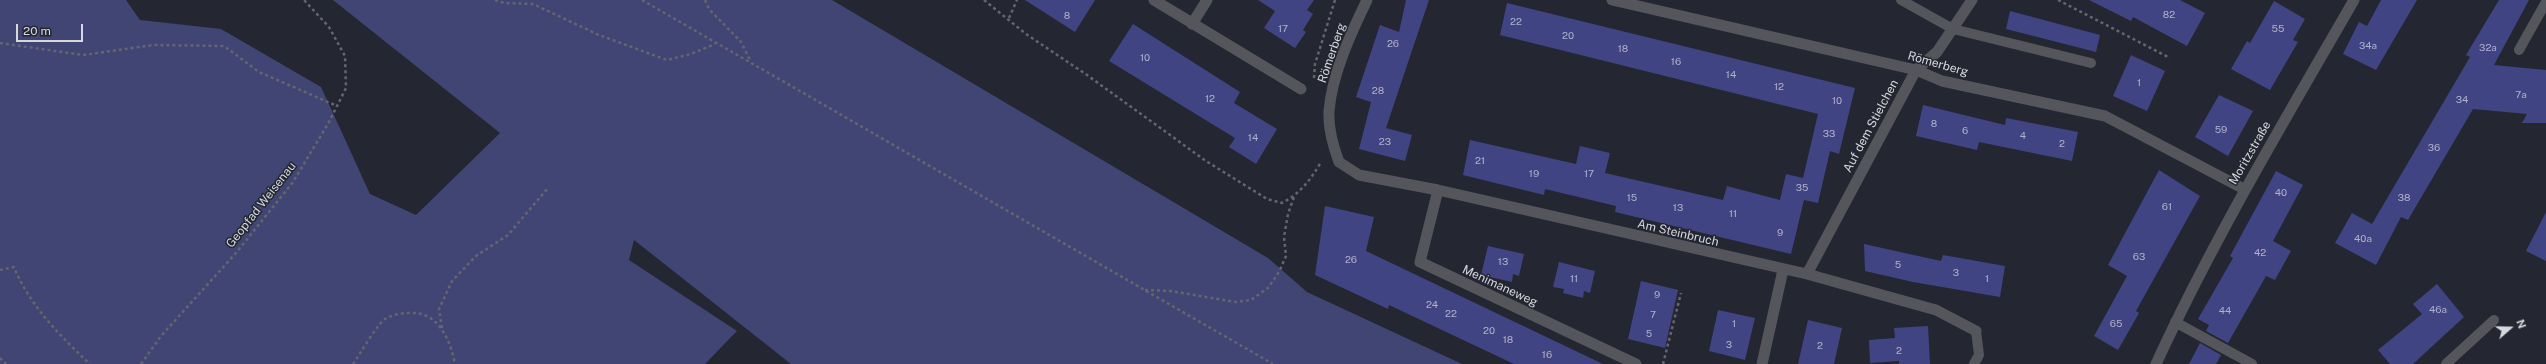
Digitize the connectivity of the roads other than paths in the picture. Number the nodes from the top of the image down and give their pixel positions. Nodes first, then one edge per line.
1 (1154, 0) edge
2 (1207, 0) edge
3 (1367, 0) edge
4 (1612, 0) edge
5 (1901, 0) edge
6 (1972, 0) edge
7 (2354, 0) edge
8 (2546, 2) edge
9 (1192, 24) junction
10 (1953, 29) junction
11 (2519, 50) dead end
12 (2091, 63) dead end
13 (1916, 70) junction
14 (1301, 89) dead end
15 (1339, 162) joint
16 (2244, 189) junction
17 (1438, 190) junction
18 (1783, 270) junction
19 (1807, 274) junction
20 (2494, 320) dead end
21 (2175, 322) junction
22 (1976, 331) joint
23 (1636, 364) edge
24 (1762, 364) edge
25 (1974, 364) edge
26 (2156, 364) edge
27 (2252, 364) edge
28 (2446, 364) edge

1 - 9 street
2 - 9 street
3 - 15 street, Römerberg
4 - 13 street, Römerberg
5 - 10 lane
6 - 10 street, Auf dem Stielchen
7 - 16 street, Moritzstraße
8 - 11 lane
9 - 14 street
10 - 12 lane
10 - 13 street, Auf dem Stielchen
13 - 16 street, Römerberg
13 - 19 street, Auf dem Stielchen
15 - 17 street, Am Steinbruch
16 - 21 street, Moritzstraße
17 - 18 street, Am Steinbruch
17 - 23 street, Menimaneweg
18 - 19 street, Am Steinbruch
18 - 24 street
19 - 22 street, Am Steinbruch
20 - 28 lane
21 - 26 street, Moritzstraße
21 - 27 lane
22 - 25 lane, Am Steinbruch

